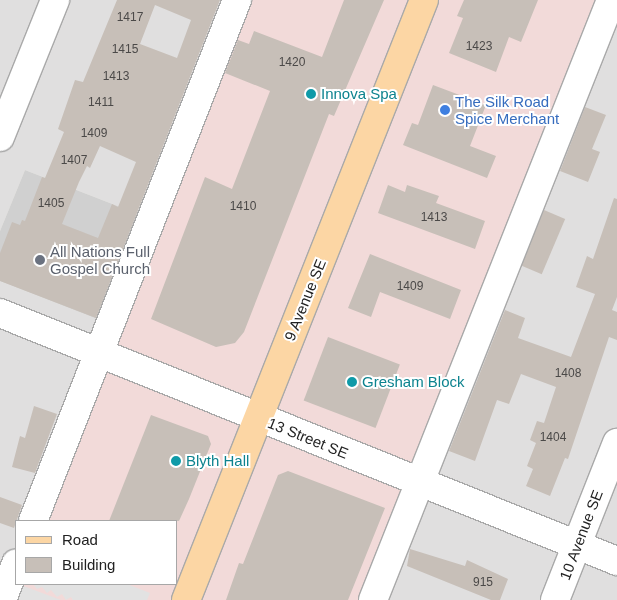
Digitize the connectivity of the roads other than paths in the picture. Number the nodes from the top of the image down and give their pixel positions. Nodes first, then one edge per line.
1 (55, 0) edge
2 (237, 0) edge
3 (424, 0) edge
4 (611, 0) edge
5 (0, 137) edge
6 (0, 313) edge
7 (99, 354) junction
8 (258, 418) junction
9 (617, 443) edge
10 (421, 485) junction
11 (33, 520) edge
12 (577, 545) junction
13 (617, 560) edge
14 (15, 567) edge
15 (2, 600) edge
16 (186, 600) edge
17 (373, 600) edge
18 (555, 600) edge

1 - 5 street
2 - 7 street
3 - 8 main road, 9 Avenue SE
4 - 10 street
6 - 7 street, 13 Street SE
7 - 8 street, 13 Street SE
7 - 11 street
8 - 10 street, 13 Street SE
8 - 16 main road, 9 Avenue SE
9 - 12 street, 10 Avenue SE
10 - 12 street, 13 Street SE
10 - 17 street
12 - 13 street, 13 Street SE
12 - 18 street, 10 Avenue SE
14 - 15 street

